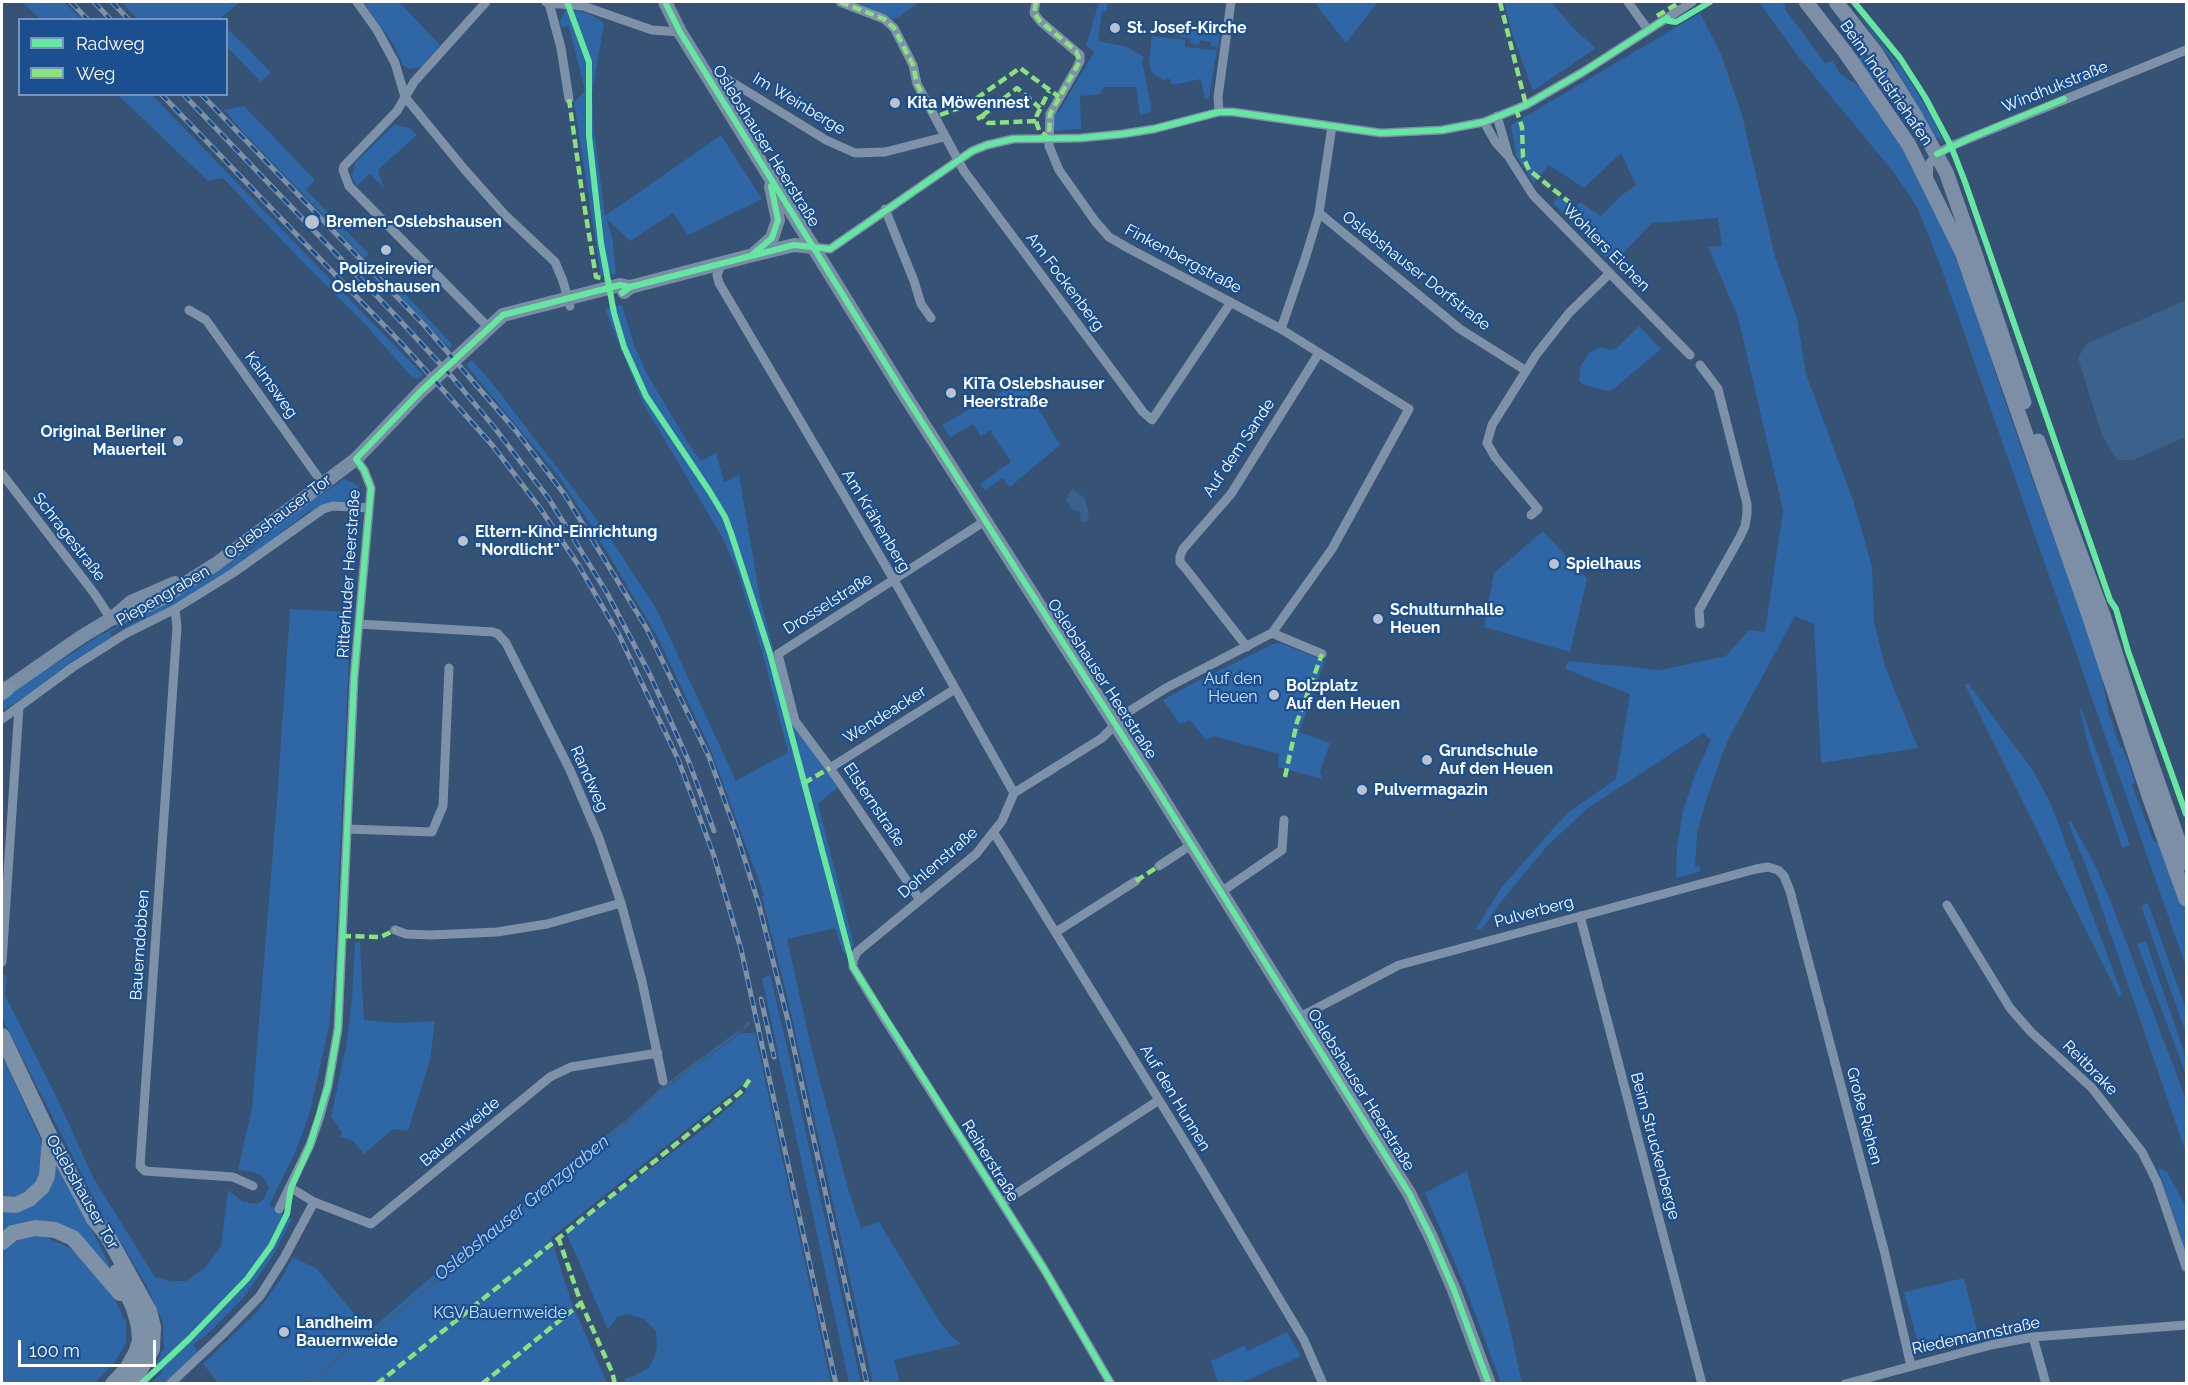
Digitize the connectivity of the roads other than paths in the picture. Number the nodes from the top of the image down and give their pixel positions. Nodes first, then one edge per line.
1 (357, 2) edge
2 (486, 2) edge
3 (548, 2) edge
4 (665, 2) edge
5 (840, 2) edge
6 (1036, 2) edge
7 (1231, 2) edge
8 (1628, 2) edge
9 (1692, 2) edge
10 (1806, 2) edge
11 (1836, 2) edge
12 (1648, 30) junction
13 (681, 32) junction
14 (2187, 50) edge
15 (1845, 52) junction
16 (1876, 53) junction
17 (710, 81) junction
18 (405, 98) junction
19 (569, 99) dead end
20 (1219, 112) junction
21 (1497, 116) junction
22 (1484, 122) junction
23 (1332, 126) junction
24 (944, 137) junction
25 (1049, 139) junction
26 (1909, 145) junction
27 (1937, 154) junction
28 (1509, 157) junction
29 (957, 160) junction
30 (773, 181) junction
31 (1928, 181) junction
32 (885, 209) junction
33 (1318, 213) junction
34 (813, 247) junction
35 (753, 255) junction
36 (721, 264) junction
37 (1610, 273) junction
38 (569, 302) junction
39 (1231, 302) junction
40 (189, 310) dead end
41 (931, 318) dead end
42 (489, 328) junction
43 (1281, 329) junction
44 (1318, 353) junction
45 (1690, 355) dead end
46 (1700, 364) dead end
47 (1525, 370) junction
48 (356, 459) junction
49 (2, 474) edge
50 (323, 484) junction
51 (369, 508) junction
52 (1531, 515) dead end
53 (985, 521) junction
54 (894, 580) junction
55 (175, 609) junction
56 (111, 619) junction
57 (359, 624) junction
58 (1700, 624) dead end
59 (1272, 633) junction
60 (1247, 647) junction
61 (778, 654) joint
62 (1322, 654) dead end
63 (449, 668) dead end
64 (955, 688) junction
65 (4, 690) edge
66 (19, 707) junction
67 (2, 719) edge
68 (1115, 725) junction
69 (830, 768) junction
70 (1014, 793) junction
71 (1284, 820) dead end
72 (347, 829) junction
73 (994, 833) junction
74 (1191, 845) junction
75 (2187, 863) edge
76 (1159, 866) dead end
77 (1784, 876) joint
78 (1136, 881) dead end
79 (1221, 892) junction
80 (2187, 899) edge
81 (920, 900) junction
82 (621, 903) junction
83 (1947, 905) dead end
84 (1580, 916) junction
85 (394, 930) dead end
86 (1056, 932) junction
87 (857, 952) joint
88 (2, 962) edge
89 (1300, 1017) junction
90 (2, 1036) edge
91 (658, 1053) junction
92 (663, 1082) dead end
93 (1159, 1101) junction
94 (50, 1137) junction
95 (253, 1186) dead end
96 (291, 1188) junction
97 (314, 1202) junction
98 (1002, 1203) junction
99 (2, 1204) edge
100 (279, 1209) dead end
101 (94, 1219) junction
102 (2, 1242) edge
103 (2187, 1267) edge
104 (134, 1308) junction
105 (2187, 1325) edge
106 (2033, 1337) junction
107 (1911, 1365) junction
108 (120, 1382) edge
109 (170, 1383) edge
110 (1111, 1383) edge
111 (1323, 1383) edge
112 (1490, 1383) edge
113 (1702, 1383) edge
114 (1845, 1383) edge
115 (2046, 1383) edge

1 - 18 street
2 - 18 street
3 - 13 street
3 - 19 street
4 - 13 main road, Oslebshauser Heerstraße
5 - 24 street, Am Fockenberg
6 - 25 street
7 - 20 street
8 - 12 street
9 - 12 street
10 - 15 main road, Beim Industriehafen
11 - 16 main road, Beim Industriehafen
12 - 21 street
13 - 17 main road, Oslebshauser Heerstraße
14 - 27 street, Windhukstraße
15 - 16 main road
15 - 26 main road, Beim Industriehafen
16 - 27 main road, Beim Industriehafen
17 - 24 street, Im Weinberge
17 - 30 main road, Oslebshauser Heerstraße
18 - 38 street
18 - 42 street
20 - 23 street
20 - 25 street
21 - 22 street
21 - 28 street, Wohlers Eichen
22 - 23 street
22 - 28 street, Wohlers Eichen
23 - 33 street
24 - 29 street, Am Fockenberg
25 - 29 street
25 - 39 street, Finkenbergstraße
26 - 27 street
26 - 31 main road, Beim Industriehafen
27 - 31 street
27 - 75 main road, Beim Industriehafen
28 - 37 street, Wohlers Eichen
29 - 32 street
29 - 39 street, Am Fockenberg
30 - 34 main road, Oslebshauser Heerstraße
30 - 35 main road
31 - 80 main road, Beim Industriehafen
32 - 34 street
32 - 41 street
33 - 43 street
33 - 47 street, Oslebshauser Dorfstraße
34 - 35 main road
34 - 53 main road, Oslebshauser Heerstraße
35 - 36 main road
36 - 38 main road
36 - 54 street, Am Krähenberg
37 - 45 street, Wohlers Eichen
37 - 47 street
38 - 42 main road
39 - 43 street, Finkenbergstraße
40 - 50 street, Kalmsweg
42 - 48 main road
43 - 44 street, Finkenbergstraße
44 - 59 street, Finkenbergstraße
44 - 60 street, Auf dem Sande
46 - 58 street
47 - 52 street
48 - 50 main road, Oslebshauser Tor
48 - 51 street, Ritterhuder Heerstraße
49 - 56 street, Schragestraße
50 - 56 main road, Oslebshauser Tor
51 - 55 street, Piepengraben
51 - 57 street, Ritterhuder Heerstraße
53 - 54 street, Drosselstraße
53 - 68 main road, Oslebshauser Heerstraße
54 - 61 street, Drosselstraße
54 - 64 street, Am Krähenberg
55 - 66 street, Piepengraben
55 - 95 street, Bauerndobben
56 - 65 main road, Oslebshauser Tor
57 - 72 street, Ritterhuder Heerstraße
57 - 82 street, Randweg
59 - 60 street
59 - 62 street
60 - 68 street
61 - 69 street, Elsternstraße
63 - 72 street
64 - 69 street, Wendeacker
64 - 70 street, Am Krähenberg
66 - 67 street, Piepengraben
66 - 88 street
68 - 70 street
68 - 74 main road, Oslebshauser Heerstraße
69 - 81 street, Elsternstraße
70 - 73 street, Dohlenstraße
71 - 79 street
72 - 96 street, Ritterhuder Heerstraße
73 - 81 street, Dohlenstraße
73 - 86 street, Auf den Hunnen
74 - 76 street
74 - 79 main road, Oslebshauser Heerstraße
77 - 84 street, Pulverberg
77 - 107 street, Große Riehen
78 - 86 street
79 - 89 main road, Oslebshauser Heerstraße
81 - 87 street, Dohlenstraße
82 - 85 street
82 - 91 street, Randweg
83 - 103 street, Reitbrake
84 - 89 street, Pulverberg
84 - 113 street, Beim Struckenberge
86 - 93 street, Auf den Hunnen
87 - 98 street, Reiherstraße
89 - 112 main road, Oslebshauser Heerstraße
90 - 94 highway, Oslebshauser Tor
91 - 92 street, Randweg
91 - 97 street, Bauernweide
93 - 98 street
93 - 111 street, Auf den Hunnen
94 - 99 highway
94 - 101 highway, Oslebshauser Tor
96 - 97 street, Bauernweide
96 - 100 street, Ritterhuder Heerstraße
97 - 109 street
98 - 110 street, Reiherstraße
101 - 104 highway
101 - 108 highway, Oslebshauser Tor
102 - 104 highway
104 - 108 highway
105 - 106 street, Riedemannstraße
106 - 107 street, Riedemannstraße
106 - 115 street
107 - 114 street, Riedemannstraße

